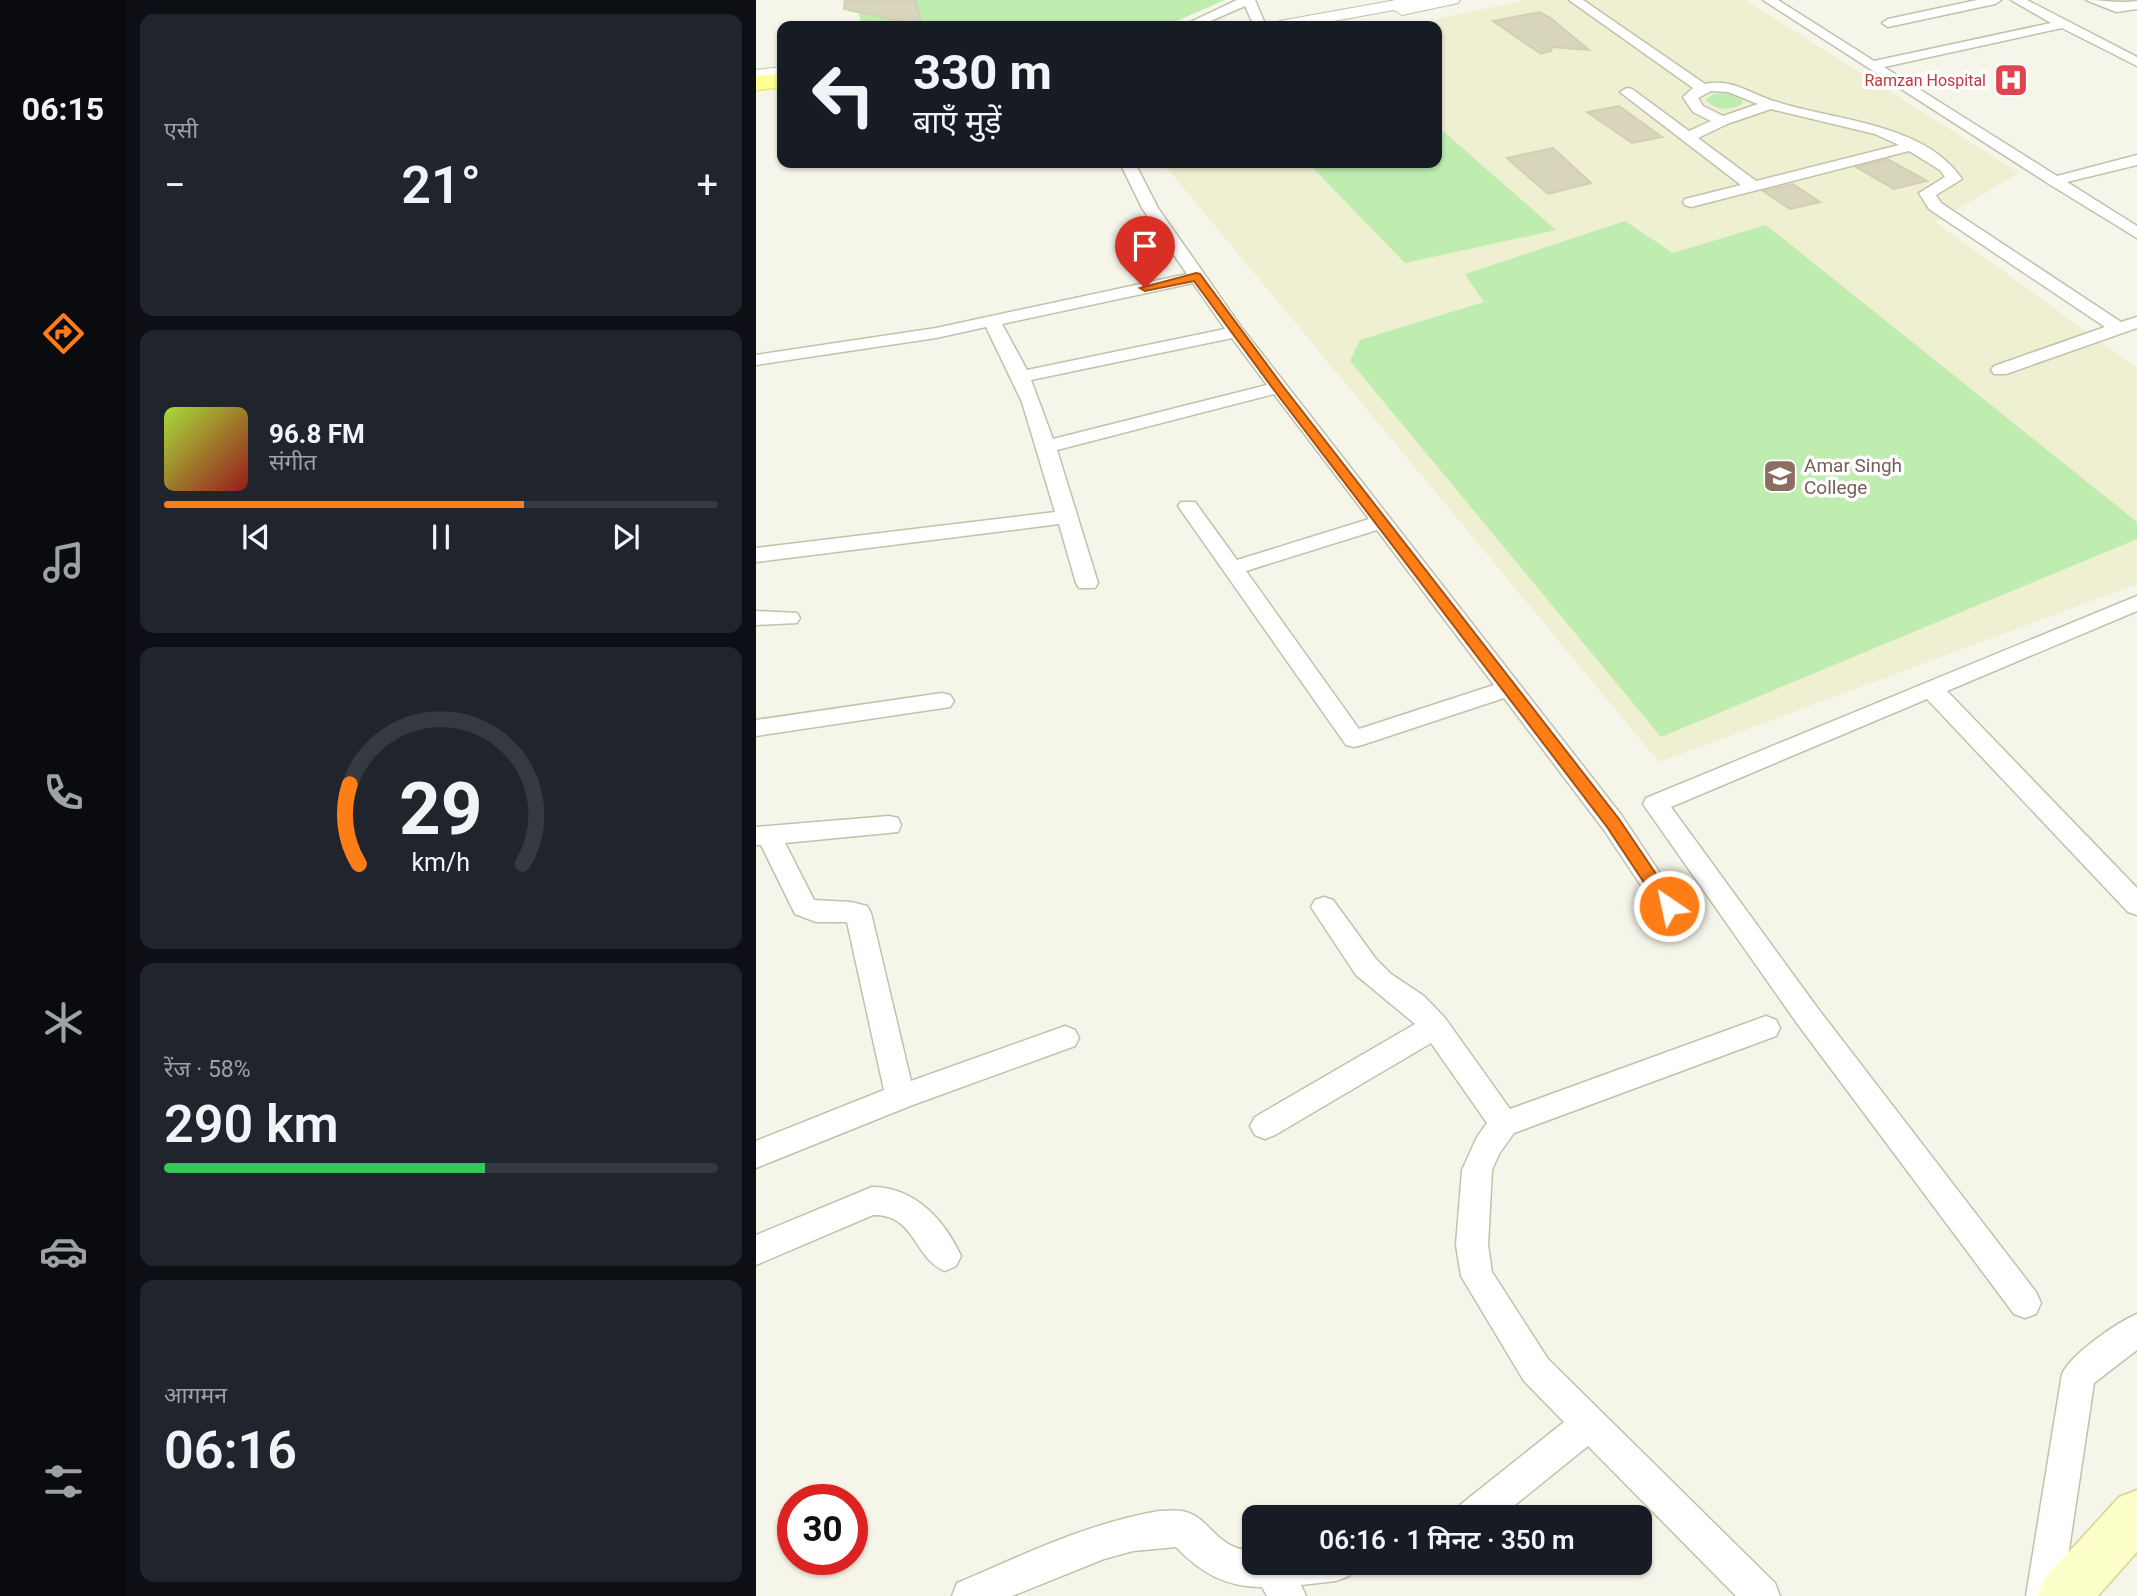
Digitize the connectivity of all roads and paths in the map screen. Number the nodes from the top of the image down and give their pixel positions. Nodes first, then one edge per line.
1 (1248, 0) edge
2 (1423, 0) edge
3 (1452, 0) edge
4 (1575, 0) edge
5 (1769, 0) edge
6 (1992, 0) edge
7 (2017, 0) edge
8 (2092, 0) edge
9 (2137, 5) edge
10 (1200, 21) edge
11 (1258, 21) edge
12 (1308, 21) edge
13 (1342, 21) edge
14 (1888, 23) dead end
15 (2064, 24) junction
16 (2137, 62) edge
17 (1873, 65) junction
18 (777, 73) edge
19 (756, 75) edge
20 (777, 81) edge
21 (756, 83) edge
22 (777, 87) edge
23 (756, 89) edge
24 (1704, 89) junction
25 (1627, 92) dead end
26 (1770, 105) junction
27 (1721, 121) junction
28 (1688, 137) junction
29 (1913, 146) junction
30 (2137, 160) edge
31 (1130, 168) edge
32 (2054, 181) junction
33 (1753, 186) junction
34 (1691, 202) dead end
35 (2137, 233) edge
36 (1196, 277) junction
37 (990, 320) junction
38 (2128, 326) edge
39 (1236, 332) junction
40 (756, 360) edge
41 (2000, 370) dead end
42 (1020, 377) junction
43 (1278, 388) junction
44 (1046, 447) junction
45 (1188, 506) dead end
46 (1065, 517) junction
47 (1381, 522) junction
48 (756, 555) edge
49 (1231, 569) junction
50 (1087, 583) dead end
51 (2137, 603) edge
52 (756, 618) edge
53 (789, 618) dead end
54 (1509, 688) junction
55 (1930, 688) junction
56 (942, 701) dead end
57 (756, 727) edge
58 (889, 825) dead end
59 (762, 836) edge
60 (2137, 905) edge
61 (1324, 906) dead end
62 (1669, 906) dead end
63 (1435, 1026) junction
64 (1766, 1028) dead end
65 (1065, 1038) dead end
66 (900, 1097) junction
67 (1504, 1125) junction
68 (1265, 1126) dead end
69 (756, 1155) edge
70 (756, 1250) edge
71 (945, 1256) dead end
72 (2025, 1303) dead end
73 (2137, 1330) edge
74 (1590, 1423) junction
75 (1487, 1505) edge
76 (2137, 1516) edge
77 (1301, 1575) edge
78 (1280, 1582) edge
79 (970, 1596) edge
80 (1762, 1596) edge
81 (2044, 1596) edge
82 (2063, 1596) edge

1 - 10 street
1 - 11 street
2 - 12 street
3 - 13 street
4 - 24 street
5 - 17 street
6 - 14 street
7 - 15 street
8 - 9 street
15 - 16 street
15 - 17 street
17 - 32 street
18 - 19 street
20 - 21 main road
22 - 23 street
24 - 26 street
24 - 27 street
25 - 28 street
26 - 27 street
26 - 29 street
27 - 28 street
28 - 33 street
29 - 33 street
29 - 38 street
30 - 32 street
31 - 36 street
32 - 35 street
33 - 34 street
36 - 37 street
36 - 39 street
37 - 40 street
37 - 42 street
38 - 41 street
39 - 42 street
39 - 43 street
42 - 44 street
43 - 44 street
43 - 47 street
44 - 46 street
45 - 49 street
46 - 48 street
46 - 50 street
47 - 49 street
47 - 54 street
49 - 54 street
51 - 55 street
52 - 53 street
54 - 62 street
55 - 60 street
55 - 72 street
56 - 57 street
58 - 59 street
59 - 66 street
61 - 63 street
63 - 67 street
63 - 68 street
64 - 67 street
65 - 66 street
66 - 69 street
67 - 74 street
70 - 71 street
73 - 81 street
74 - 75 street
74 - 80 street
76 - 82 main road
77 - 78 street
78 - 79 street

